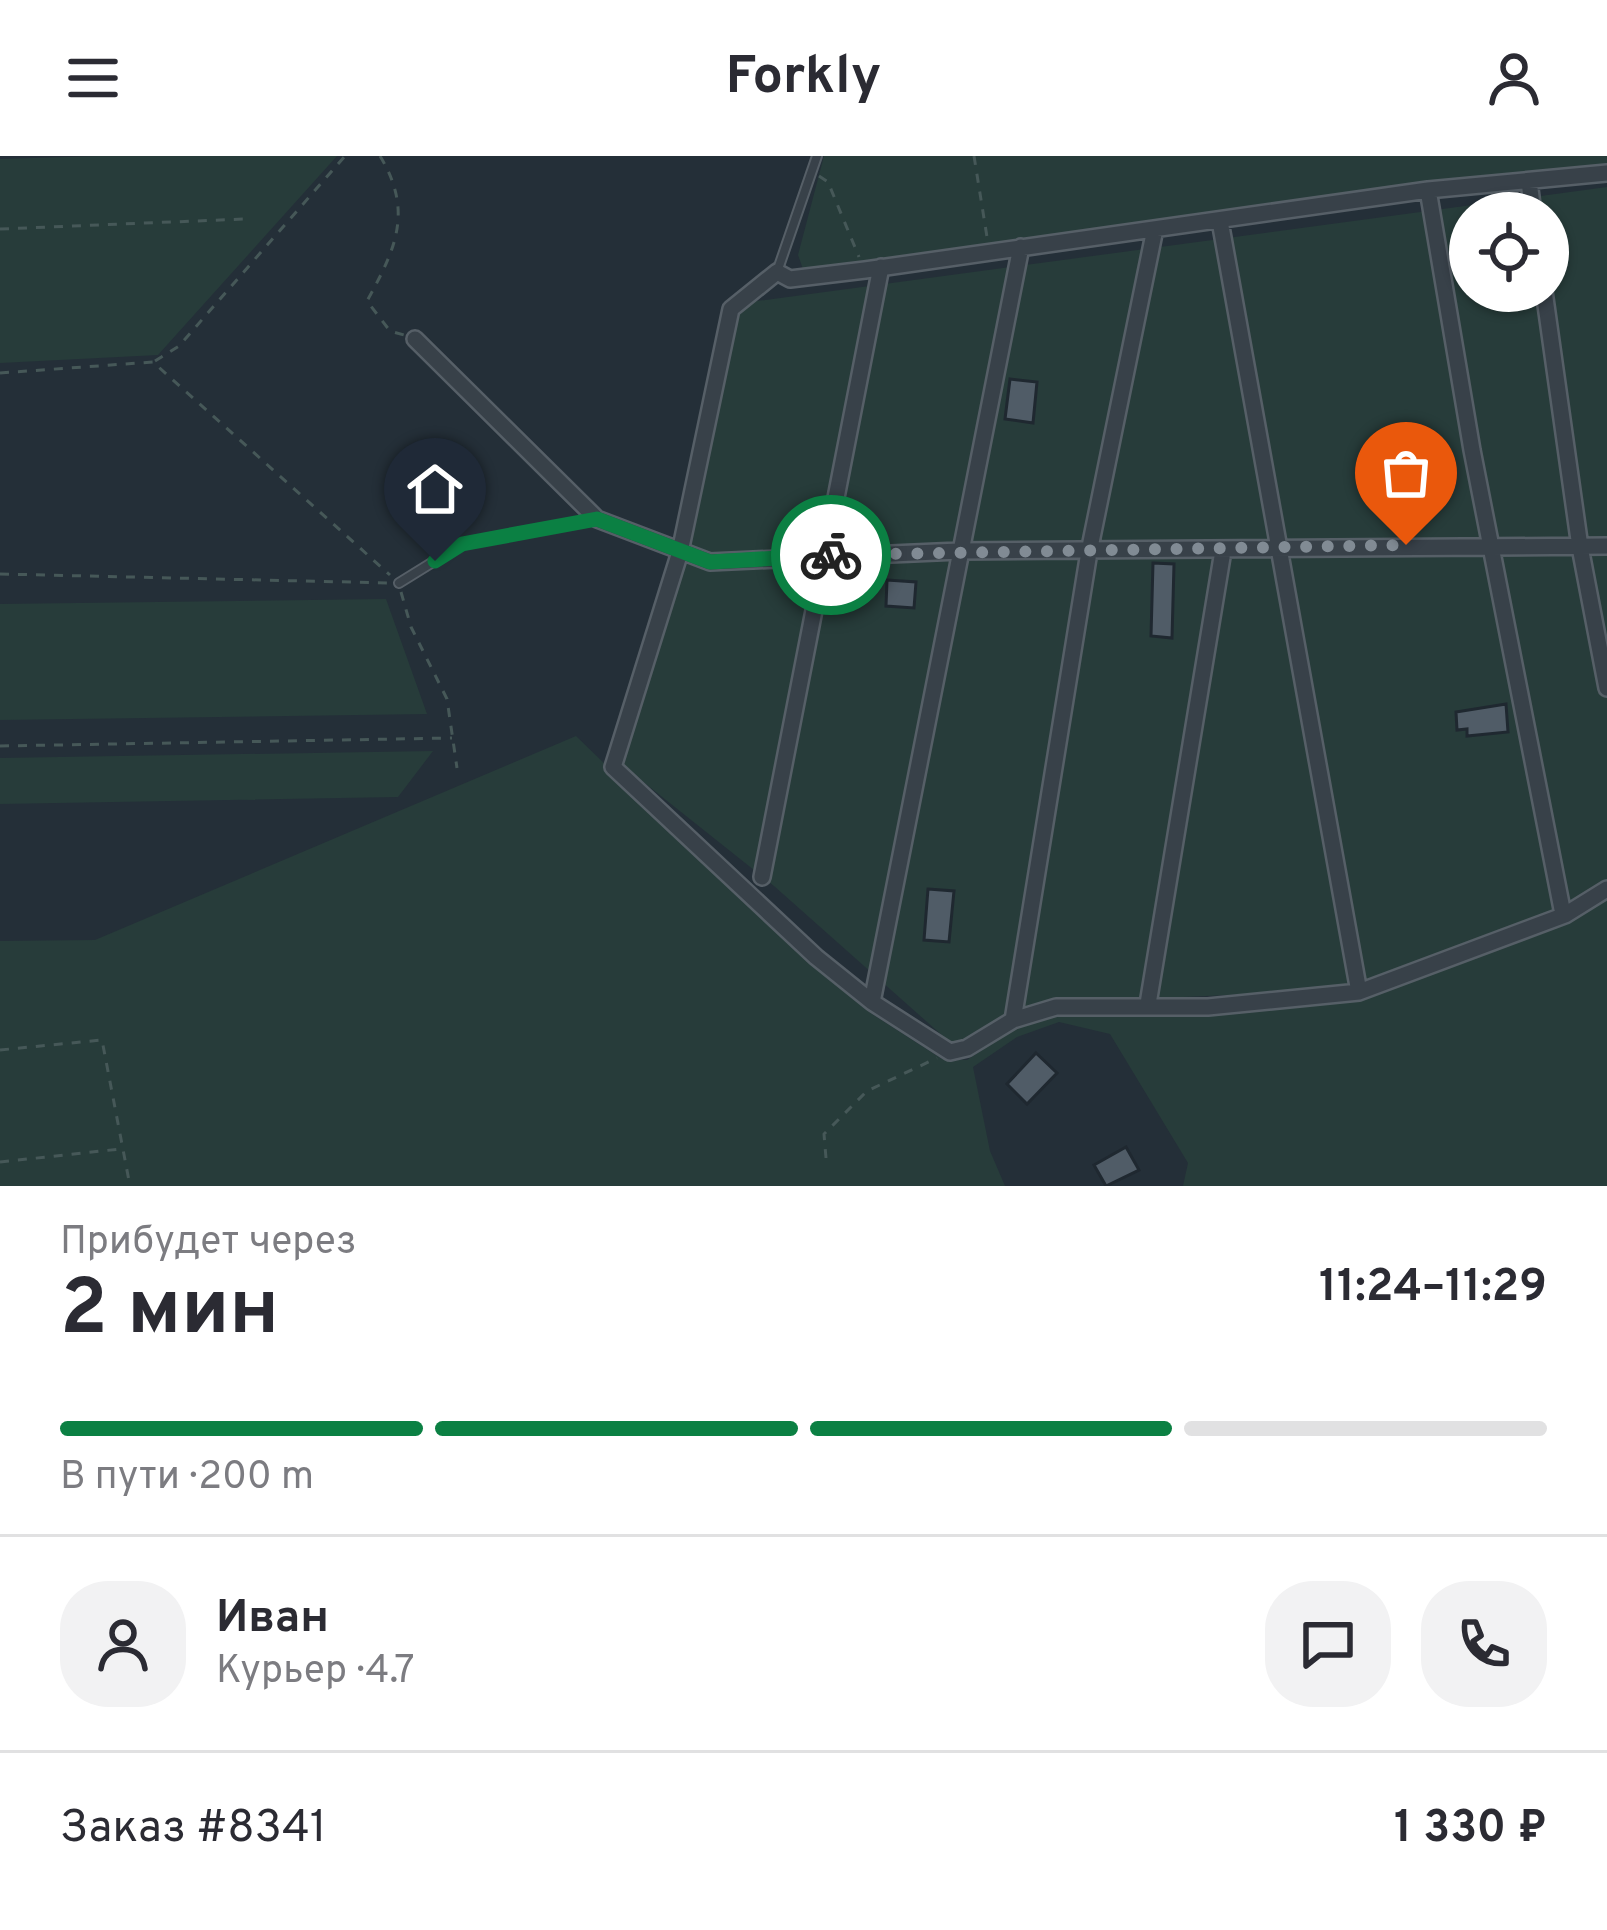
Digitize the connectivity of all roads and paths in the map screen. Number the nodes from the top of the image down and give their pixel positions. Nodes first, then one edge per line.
1 (345, 156) edge
2 (380, 156) edge
3 (817, 156) edge
4 (974, 156) edge
5 (813, 172) junction
6 (1607, 173) edge
7 (1528, 181) junction
8 (1428, 190) junction
9 (1530, 192) edge
10 (244, 219) dead end
11 (1220, 221) junction
12 (0, 229) edge
13 (1155, 229) junction
14 (1021, 247) junction
15 (990, 251) junction
16 (873, 268) junction
17 (777, 272) junction
18 (1547, 312) edge
19 (415, 339) joint
20 (153, 362) junction
21 (0, 373) edge
22 (597, 519) junction
23 (1490, 544) junction
24 (1607, 546) edge
25 (1278, 547) junction
26 (1580, 547) junction
27 (959, 550) junction
28 (1223, 551) junction
29 (680, 552) junction
30 (1089, 552) junction
31 (823, 555) junction
32 (0, 574) edge
33 (399, 583) junction
34 (1607, 688) edge
35 (452, 738) junction
36 (0, 746) edge
37 (457, 768) dead end
38 (763, 877) dead end
39 (1607, 889) edge
40 (1563, 912) junction
41 (1359, 992) junction
42 (872, 1002) junction
43 (1148, 1004) junction
44 (1013, 1020) junction
45 (0, 1050) edge
46 (950, 1052) junction
47 (122, 1149) junction
48 (826, 1158) dead end
49 (0, 1162) edge
50 (130, 1186) edge

1 - 20 path
2 - 19 path
3 - 5 lane
4 - 15 path
5 - 16 path
5 - 17 lane
6 - 7 street
7 - 8 street
7 - 9 street
8 - 11 street
8 - 23 street
10 - 12 path
11 - 13 street
11 - 25 street
13 - 14 street
13 - 30 street
14 - 15 street
14 - 27 street
15 - 16 street
16 - 17 street
16 - 31 street
17 - 29 street
18 - 26 street
19 - 22 street
20 - 21 path
20 - 33 path
22 - 29 street
22 - 33 lane
23 - 25 street
23 - 26 street
23 - 40 street
24 - 26 street
25 - 28 street
25 - 41 street
26 - 34 street
27 - 30 street
27 - 31 street
27 - 42 street
28 - 30 street
28 - 43 street
29 - 31 street
29 - 42 street
30 - 44 street
31 - 38 street
32 - 33 path
33 - 35 path
35 - 36 path
35 - 37 path
39 - 40 street
40 - 41 street
41 - 43 street
42 - 46 street
43 - 44 street
44 - 46 street
45 - 47 path
46 - 48 path
47 - 49 path
47 - 50 path

